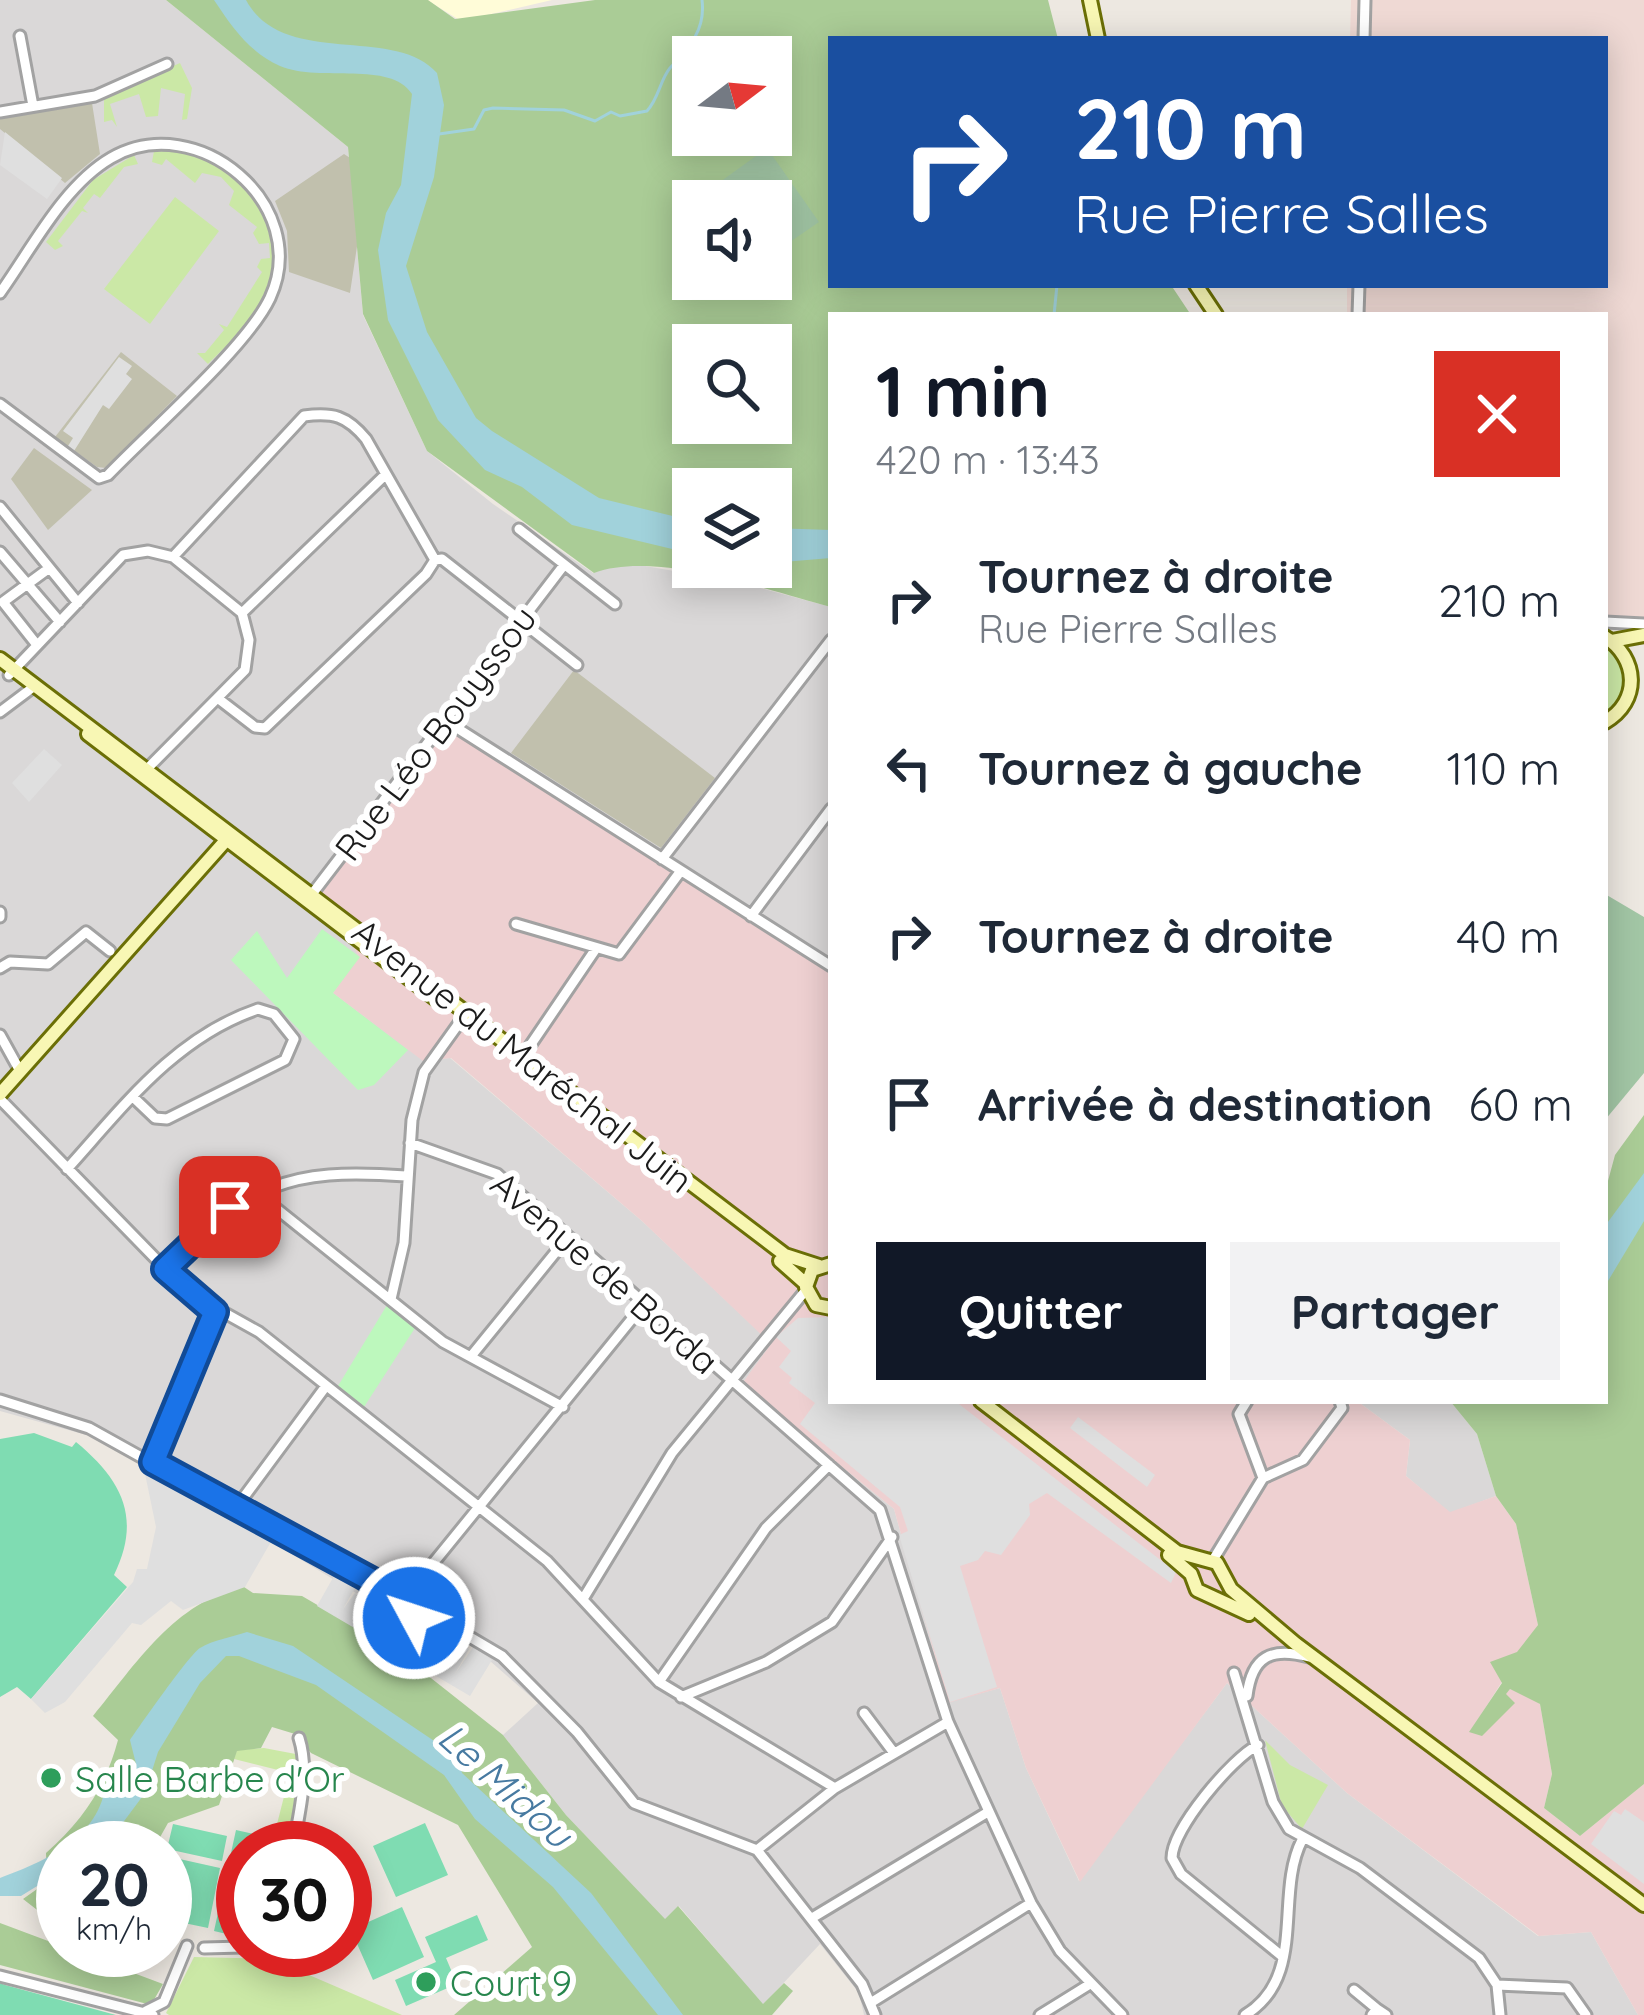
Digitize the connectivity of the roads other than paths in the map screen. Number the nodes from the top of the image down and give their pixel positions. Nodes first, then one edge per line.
1 (1090, 0) edge
2 (1365, 0) edge
3 (20, 36) dead end
4 (1097, 36) edge
5 (1364, 36) edge
6 (167, 64) dead end
7 (33, 106) junction
8 (0, 112) edge
9 (0, 269) edge
10 (11, 278) junction
11 (0, 293) edge
12 (0, 404) edge
13 (384, 476) junction
14 (0, 507) edge
15 (519, 529) dead end
16 (0, 552) edge
17 (173, 556) junction
18 (435, 560) junction
19 (565, 565) junction
20 (48, 568) junction
21 (29, 586) junction
22 (78, 603) junction
23 (615, 604) dead end
24 (242, 613) junction
25 (60, 622) junction
26 (521, 622) junction
27 (1608, 622) edge
28 (1644, 624) edge
29 (1644, 635) edge
30 (1609, 639) edge
31 (828, 644) edge
32 (37, 645) junction
33 (1644, 654) edge
34 (0, 659) edge
35 (577, 665) dead end
36 (1630, 666) junction
37 (8, 671) edge
38 (32, 688) junction
39 (220, 700) junction
40 (0, 712) edge
41 (1608, 719) edge
42 (446, 721) junction
43 (144, 772) junction
44 (828, 813) edge
45 (229, 836) junction
46 (662, 859) junction
47 (680, 872) junction
48 (310, 897) junction
49 (751, 916) junction
50 (516, 924) dead end
51 (595, 950) junction
52 (110, 951) dead end
53 (828, 964) edge
54 (0, 968) edge
55 (464, 1016) junction
56 (0, 1035) edge
57 (521, 1059) junction
58 (20, 1071) junction
59 (0, 1096) edge
60 (133, 1096) junction
61 (410, 1142) junction
62 (67, 1169) junction
63 (406, 1176) junction
64 (257, 1193) junction
65 (568, 1237) junction
66 (825, 1265) edge
67 (165, 1269) junction
68 (806, 1287) junction
69 (391, 1299) junction
70 (644, 1304) junction
71 (816, 1305) junction
72 (828, 1307) edge
73 (215, 1312) junction
74 (786, 1317) junction
75 (472, 1355) junction
76 (730, 1380) junction
77 (326, 1386) junction
78 (0, 1400) edge
79 (972, 1404) edge
80 (985, 1404) edge
81 (1245, 1404) edge
82 (1341, 1404) edge
83 (563, 1407) junction
84 (153, 1462) junction
85 (830, 1465) junction
86 (1263, 1478) junction
87 (235, 1509) junction
88 (482, 1510) junction
89 (892, 1537) junction
90 (1208, 1560) junction
91 (352, 1574) junction
92 (1191, 1574) junction
93 (1224, 1580) junction
94 (1213, 1593) junction
95 (400, 1599) junction
96 (583, 1599) junction
97 (386, 1610) junction
98 (414, 1611) junction
99 (1296, 1644) junction
100 (1316, 1659) junction
101 (1234, 1673) dead end
102 (659, 1682) junction
103 (681, 1697) junction
104 (1247, 1701) junction
105 (865, 1713) dead end
106 (948, 1722) junction
107 (299, 1738) dead end
108 (1258, 1745) junction
109 (894, 1754) junction
110 (835, 1788) junction
111 (988, 1812) junction
112 (299, 1821) edge
113 (1302, 1840) junction
114 (758, 1850) junction
115 (1031, 1903) junction
116 (1644, 1905) edge
117 (812, 1918) junction
118 (203, 1948) dead end
119 (216, 1948) edge
120 (1283, 1957) junction
121 (0, 1976) edge
122 (174, 1977) edge
123 (1090, 1984) junction
124 (1497, 1984) junction
125 (1354, 1990) dead end
126 (872, 2002) junction
127 (1258, 2007) junction
128 (150, 2013) edge
129 (1378, 2013) edge
130 (874, 2015) edge
131 (1040, 2015) edge
132 (1123, 2015) edge
133 (1245, 2015) edge
134 (1269, 2015) edge
135 (1501, 2015) edge
136 (1586, 2015) edge

1 - 4 main road
2 - 5 street
3 - 7 street
6 - 7 street
7 - 8 street
9 - 10 street
10 - 11 street
10 - 12 street
13 - 17 street
13 - 18 street
13 - 24 street
14 - 20 street
15 - 19 street
16 - 21 street
17 - 22 street
17 - 24 street
18 - 26 street
18 - 39 street
19 - 23 street
19 - 26 street, Rue Léo Bouyssou
20 - 21 street
20 - 22 street
21 - 25 street
21 - 32 street
22 - 25 street
24 - 39 street
25 - 32 street
26 - 35 street
26 - 42 street, Rue Léo Bouyssou
27 - 28 street
29 - 30 main road
30 - 36 main road
31 - 46 street
32 - 37 street
33 - 36 main road
34 - 37 main road, Avenue du Maréchal Juin
36 - 41 main road
37 - 38 main road, Avenue du Maréchal Juin
38 - 40 street
38 - 43 main road, Avenue du Maréchal Juin
39 - 43 street
42 - 46 street
42 - 48 street, Rue Léo Bouyssou
43 - 45 main road, Avenue du Maréchal Juin
44 - 49 street
45 - 48 main road, Avenue du Maréchal Juin
45 - 58 main road
46 - 47 street
47 - 49 street
47 - 51 street
48 - 55 main road, Avenue du Maréchal Juin
49 - 53 street
50 - 51 street
51 - 57 street
52 - 54 street
55 - 57 main road, Avenue du Maréchal Juin
55 - 61 street
56 - 58 street
57 - 66 main road, Avenue du Maréchal Juin
57 - 68 main road, Avenue du Maréchal Juin
58 - 59 main road
59 - 62 street
60 - 60 street
60 - 62 street
61 - 63 street
61 - 65 street, Avenue de Borda
62 - 67 street
63 - 64 street
63 - 69 street
64 - 67 street
64 - 69 street
65 - 70 street, Avenue de Borda
65 - 75 street
66 - 68 main road
67 - 73 street
68 - 71 main road, Avenue du Maréchal Juin
68 - 74 street
69 - 75 street
70 - 76 street, Avenue de Borda
70 - 83 street
71 - 72 main road
71 - 74 street
73 - 77 street
73 - 84 street
74 - 76 street
75 - 83 street
76 - 85 street, Avenue de Borda
76 - 96 street
77 - 87 street
77 - 88 street
78 - 84 street
79 - 92 main road
80 - 90 main road
81 - 86 street
82 - 86 street
83 - 88 street
84 - 87 street
85 - 89 street, Avenue de Borda
85 - 102 street
86 - 90 street
87 - 91 street
88 - 95 street
88 - 96 street
89 - 103 street
89 - 106 street, Avenue de Borda
90 - 92 main road
90 - 93 main road
91 - 95 street
91 - 97 street
92 - 94 main road
93 - 94 main road
93 - 99 main road
94 - 99 main road
95 - 97 street
95 - 98 street
96 - 102 street
97 - 98 street
98 - 114 street
99 - 100 main road
100 - 104 street
100 - 116 main road
101 - 104 street
102 - 103 street
103 - 110 street
104 - 108 street
105 - 109 street
106 - 109 street
106 - 111 street, Avenue de Borda
107 - 112 street
108 - 113 street
108 - 120 street
109 - 110 street
110 - 114 street
111 - 115 street, Avenue de Borda
111 - 117 street
113 - 120 street
113 - 124 street
114 - 117 street
115 - 123 street, Avenue de Borda
115 - 126 street
117 - 126 street
118 - 119 street
120 - 127 street
121 - 128 street
122 - 128 street
123 - 131 street
123 - 132 street, Avenue de Borda
124 - 135 street
124 - 136 street
125 - 129 street
126 - 130 street
127 - 133 street
127 - 134 street

